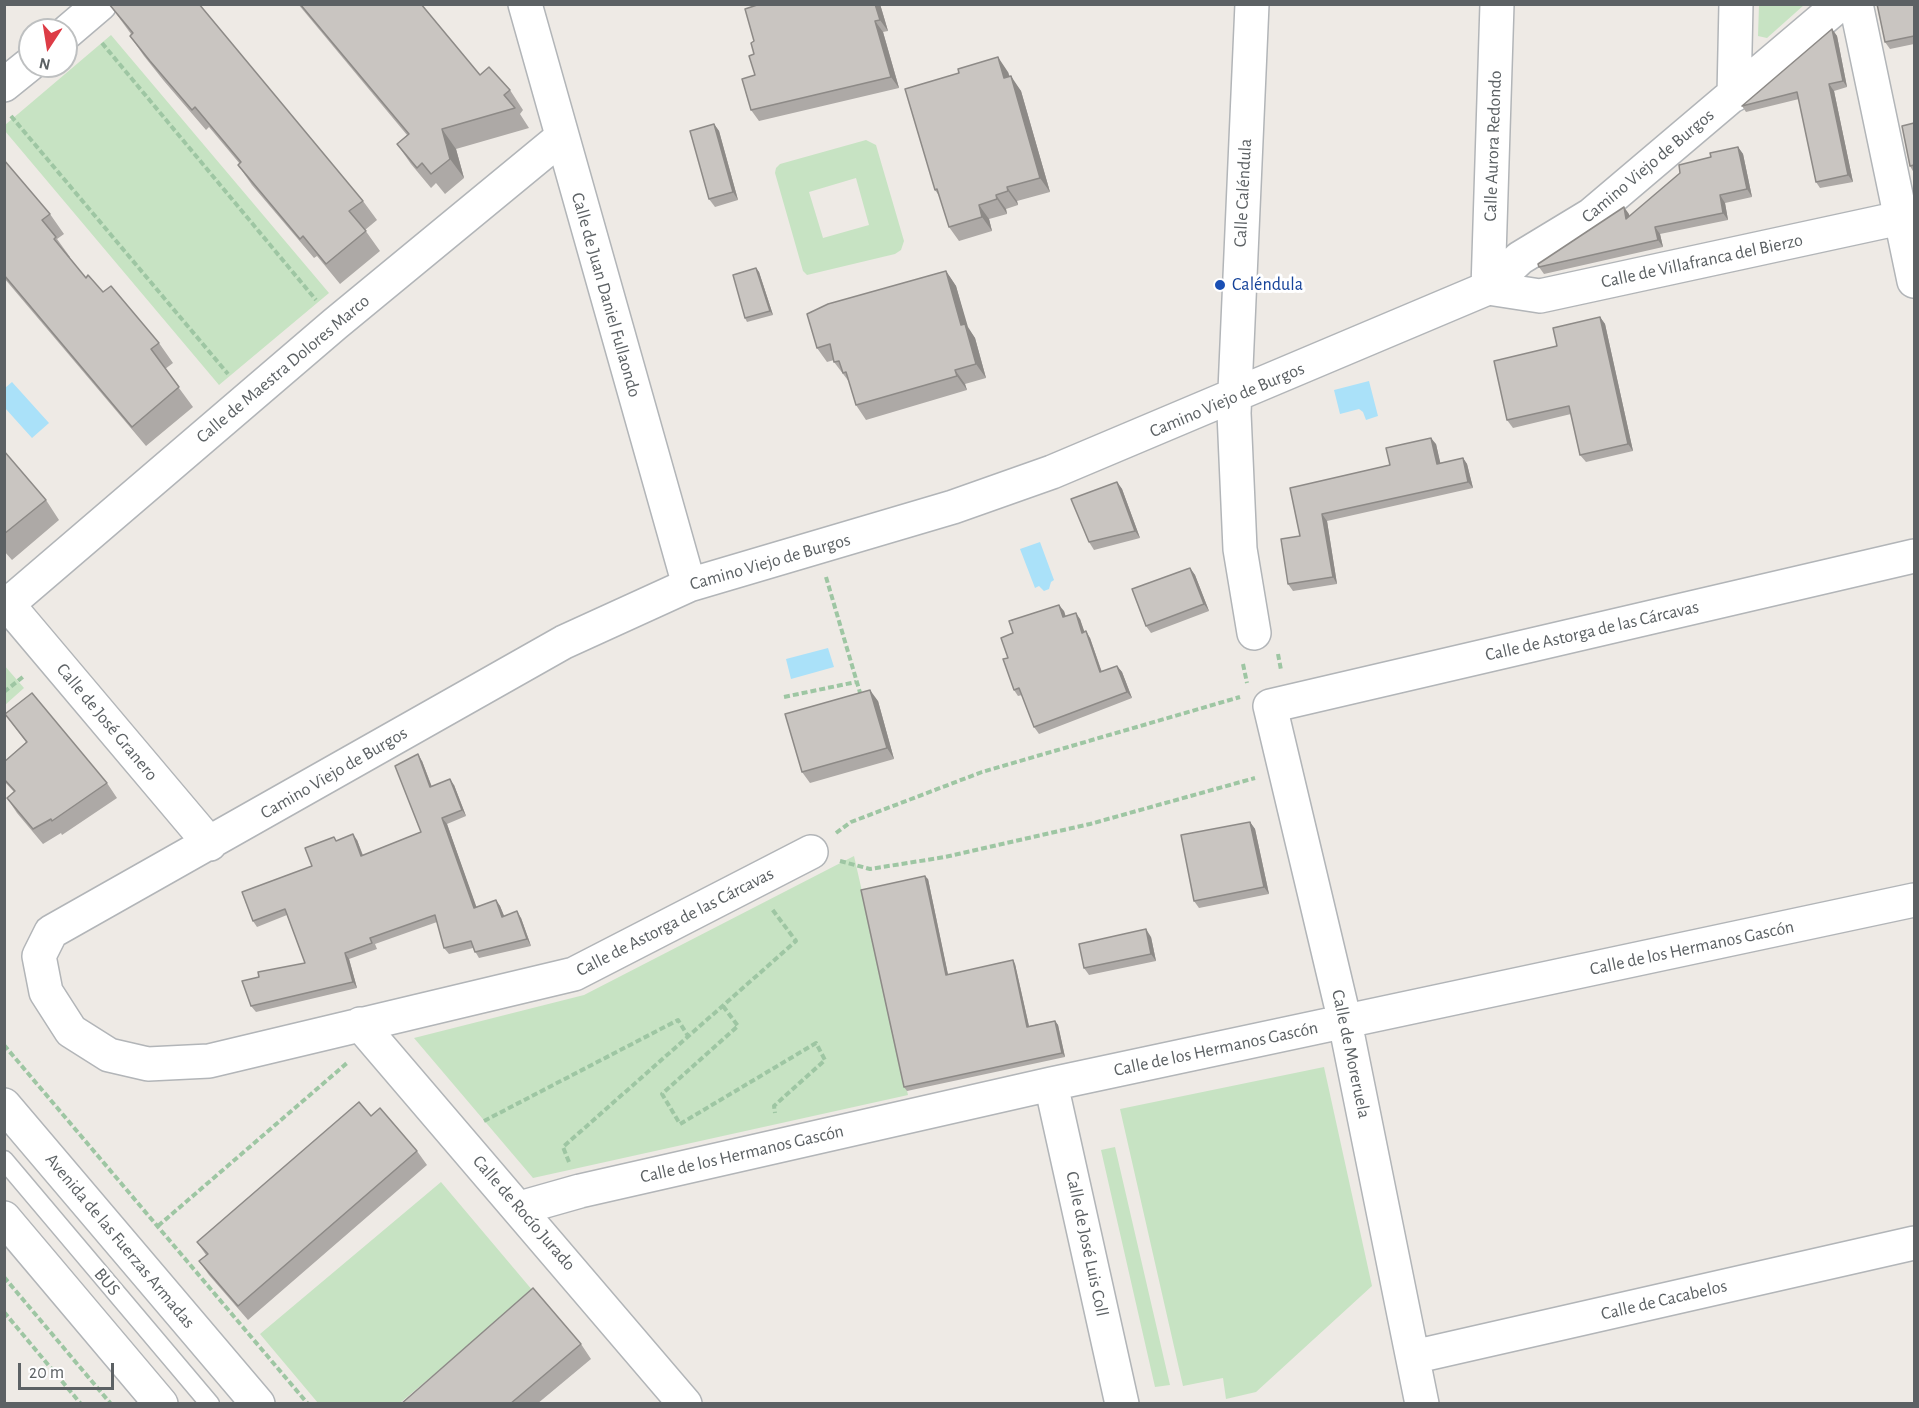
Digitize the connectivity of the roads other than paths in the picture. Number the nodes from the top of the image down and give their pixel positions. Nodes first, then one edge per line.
1 (100, 4) edge
2 (525, 4) edge
3 (1252, 4) edge
4 (1497, 4) edge
5 (1736, 4) edge
6 (1839, 4) edge
7 (1856, 4) edge
8 (82, 36) edge
9 (20, 78) edge
10 (1734, 95) junction
11 (6, 99) edge
12 (562, 137) junction
13 (1908, 217) edge
14 (1914, 281) edge
15 (1488, 288) junction
16 (1235, 396) junction
17 (1914, 556) edge
18 (689, 585) junction
19 (6, 602) edge
20 (1248, 647) road end
21 (1270, 706) joint
22 (210, 844) junction
23 (811, 852) road end
24 (1914, 900) edge
25 (1346, 1022) junction
26 (360, 1024) junction
27 (1051, 1084) junction
28 (4, 1105) edge
29 (4, 1160) edge
30 (520, 1208) junction
31 (4, 1218) edge
32 (1914, 1243) edge
33 (1413, 1357) junction
34 (161, 1404) edge
35 (210, 1404) edge
36 (258, 1404) edge
37 (685, 1404) edge
38 (1122, 1404) edge
39 (1422, 1404) edge

1 - 8 street
2 - 12 street, Calle de Juan Daniel Fullaondo
3 - 16 street, Calle Caléndula
4 - 15 street, Calle Aurora Redondo
5 - 10 street
6 - 10 street, Camino Viejo de Burgos
7 - 13 street
9 - 11 street
10 - 15 street, Camino Viejo de Burgos
12 - 18 street, Calle de Juan Daniel Fullaondo
12 - 19 street, Calle de Maestra Dolores Marco
13 - 14 street
13 - 15 street, Calle de Villafranca del Bierzo
15 - 16 street, Camino Viejo de Burgos
16 - 18 street, Camino Viejo de Burgos
16 - 20 street, Calle Caléndula
17 - 21 street, Calle de Astorga de las Cárcavas
18 - 22 street, Camino Viejo de Burgos
19 - 22 street, Calle de José Granero
21 - 25 street, Calle de Moreruela
22 - 26 street, Camino Viejo de Burgos
23 - 26 street, Calle de Astorga de las Cárcavas
24 - 25 street, Calle de los Hermanos Gascón
25 - 27 street, Calle de los Hermanos Gascón
25 - 33 street, Calle de Moreruela
26 - 30 street, Calle de Rocío Jurado
27 - 30 street, Calle de los Hermanos Gascón
27 - 38 street, Calle de José Luis Coll
28 - 36 street, Avenida de las Fuerzas Armadas
29 - 35 lane, BUS
30 - 37 street, Calle de Rocío Jurado
31 - 34 street
32 - 33 street, Calle de Cacabelos
33 - 39 street, Calle de Moreruela

